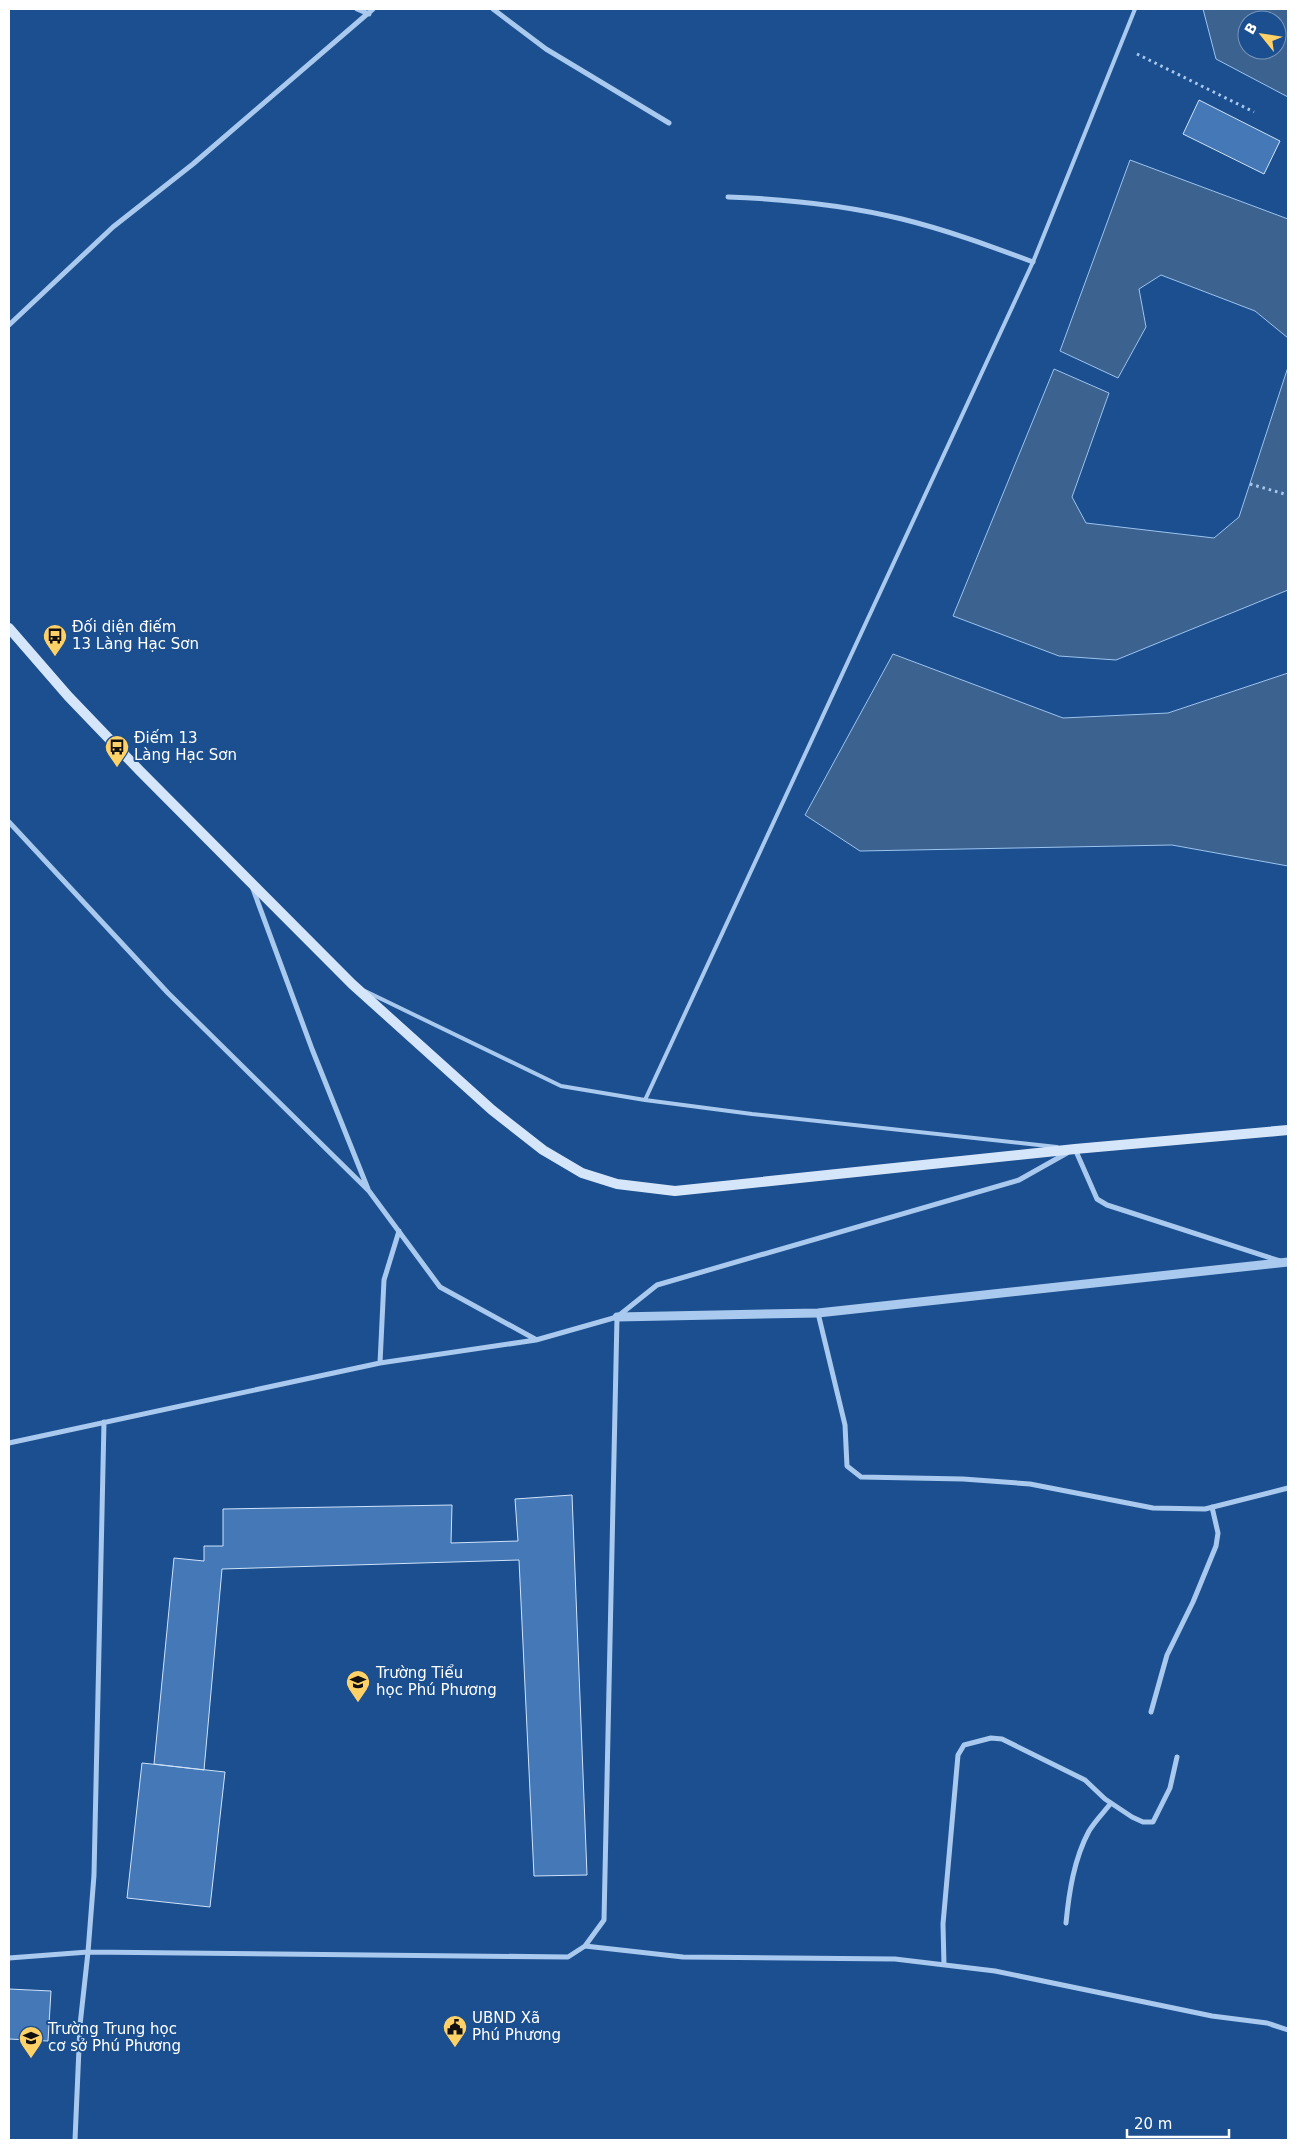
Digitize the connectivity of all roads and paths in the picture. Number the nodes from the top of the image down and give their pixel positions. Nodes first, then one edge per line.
1 (357, 9) edge
2 (373, 9) edge
3 (493, 9) edge
4 (1135, 9) edge
5 (368, 14) junction
6 (1120, 46) junction
7 (1254, 112) dead end
8 (669, 123) dead end
9 (728, 197) dead end
10 (1034, 262) junction
11 (9, 325) edge
12 (1250, 484) dead end
13 (1288, 495) edge
14 (9, 628) edge
15 (9, 822) edge
16 (250, 881) junction
17 (352, 984) junction
18 (644, 1100) junction
19 (1288, 1130) edge
20 (1074, 1149) junction
21 (369, 1191) junction
22 (399, 1231) junction
23 (1287, 1262) edge
24 (818, 1313) junction
25 (617, 1317) junction
26 (536, 1340) junction
27 (380, 1363) junction
28 (104, 1422) junction
29 (9, 1443) edge
30 (1288, 1488) edge
31 (1212, 1507) junction
32 (1151, 1712) dead end
33 (1177, 1757) dead end
34 (1111, 1803) junction
35 (1066, 1923) dead end
36 (586, 1946) junction
37 (88, 1952) junction
38 (9, 1958) edge
39 (944, 1964) junction
40 (1288, 2030) edge
41 (75, 2140) edge

1 - 5 street
2 - 5 street
3 - 8 street
4 - 6 lane
5 - 11 street
6 - 7 path
6 - 10 lane
9 - 10 street
10 - 18 lane
12 - 13 path
14 - 16 main road
15 - 21 street
16 - 17 main road
16 - 21 street
17 - 18 lane
17 - 20 main road
18 - 20 lane
19 - 20 main road
20 - 23 street
20 - 25 street
21 - 22 street
22 - 26 street
22 - 27 street
23 - 24 street
24 - 25 street
24 - 31 street
25 - 26 street
25 - 36 street
26 - 27 street
27 - 28 street
28 - 29 street
28 - 37 street
30 - 31 street
31 - 32 street
33 - 34 street
34 - 35 street
34 - 39 street
36 - 37 street
36 - 39 street
37 - 38 street
37 - 41 street
39 - 40 street

